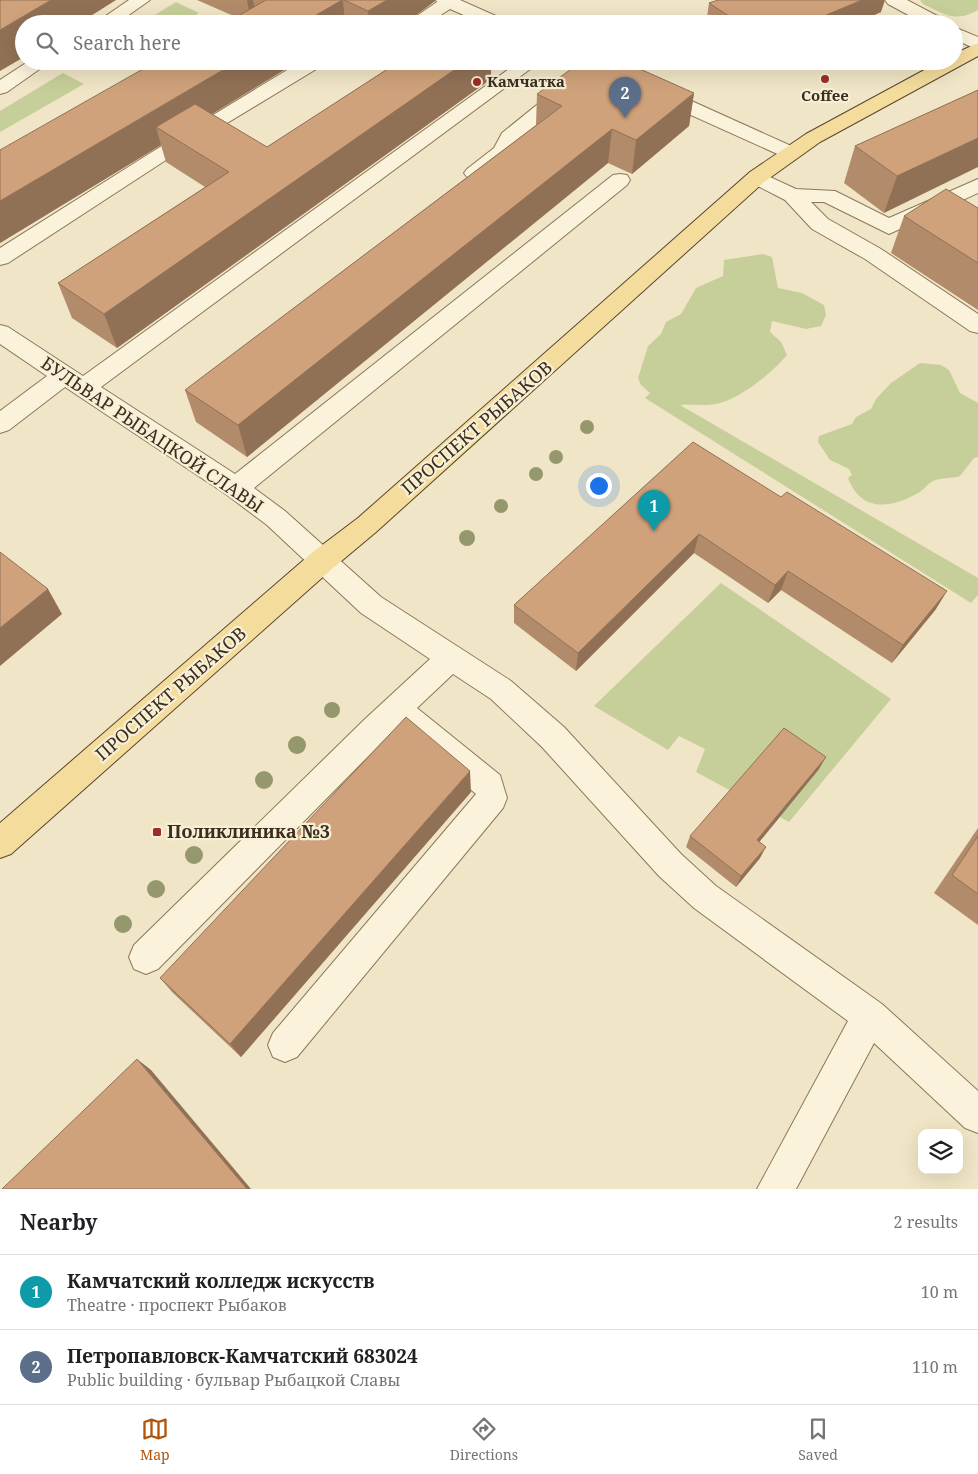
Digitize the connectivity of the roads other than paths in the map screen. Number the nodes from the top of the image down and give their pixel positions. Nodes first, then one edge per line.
1 (141, 0) edge
2 (894, 0) edge
3 (447, 1) edge
4 (117, 15) edge
5 (427, 15) edge
6 (479, 15) edge
7 (922, 15) edge
8 (963, 36) edge
9 (978, 44) edge
10 (978, 49) edge
11 (963, 57) edge
12 (28, 70) edge
13 (301, 70) edge
14 (519, 70) edge
15 (586, 70) edge
16 (606, 70) edge
17 (940, 70) edge
18 (0, 88) edge
19 (791, 153) junction
20 (757, 177) junction
21 (620, 180) dead end
22 (978, 185) edge
23 (456, 186) edge
24 (792, 195) junction
25 (0, 258) edge
26 (978, 325) edge
27 (0, 333) edge
28 (73, 382) junction
29 (0, 424) edge
30 (236, 488) junction
31 (323, 560) junction
32 (452, 657) junction
33 (397, 709) junction
34 (0, 843) edge
35 (146, 956) dead end
36 (870, 1016) junction
37 (285, 1045) dead end
38 (978, 1115) edge
39 (776, 1189) edge

1 - 4 street
2 - 7 street
3 - 5 street
3 - 6 street
8 - 9 street
10 - 11 main road, ПРОСПЕКТ РЫБАКОВ
12 - 18 street
13 - 25 street
14 - 28 street
15 - 23 street
16 - 19 street
17 - 19 main road, ПРОСПЕКТ РЫБАКОВ
19 - 20 main road, ПРОСПЕКТ РЫБАКОВ
20 - 24 street
20 - 31 main road, ПРОСПЕКТ РЫБАКОВ
21 - 30 street
22 - 24 street
24 - 26 street
27 - 28 street, БУЛЬВАР РЫБАЦКОЙ СЛАВЫ
28 - 29 street
28 - 30 street, БУЛЬВАР РЫБАЦКОЙ СЛАВЫ
30 - 31 street, БУЛЬВАР РЫБАЦКОЙ СЛАВЫ
31 - 32 street, БУЛЬВАР РЫБАЦКОЙ СЛАВЫ
31 - 34 main road, ПРОСПЕКТ РЫБАКОВ
32 - 33 street
32 - 36 street, БУЛЬВАР РЫБАЦКОЙ СЛАВЫ
33 - 35 street
33 - 37 street
36 - 38 street, БУЛЬВАР РЫБАЦКОЙ СЛАВЫ
36 - 39 street

